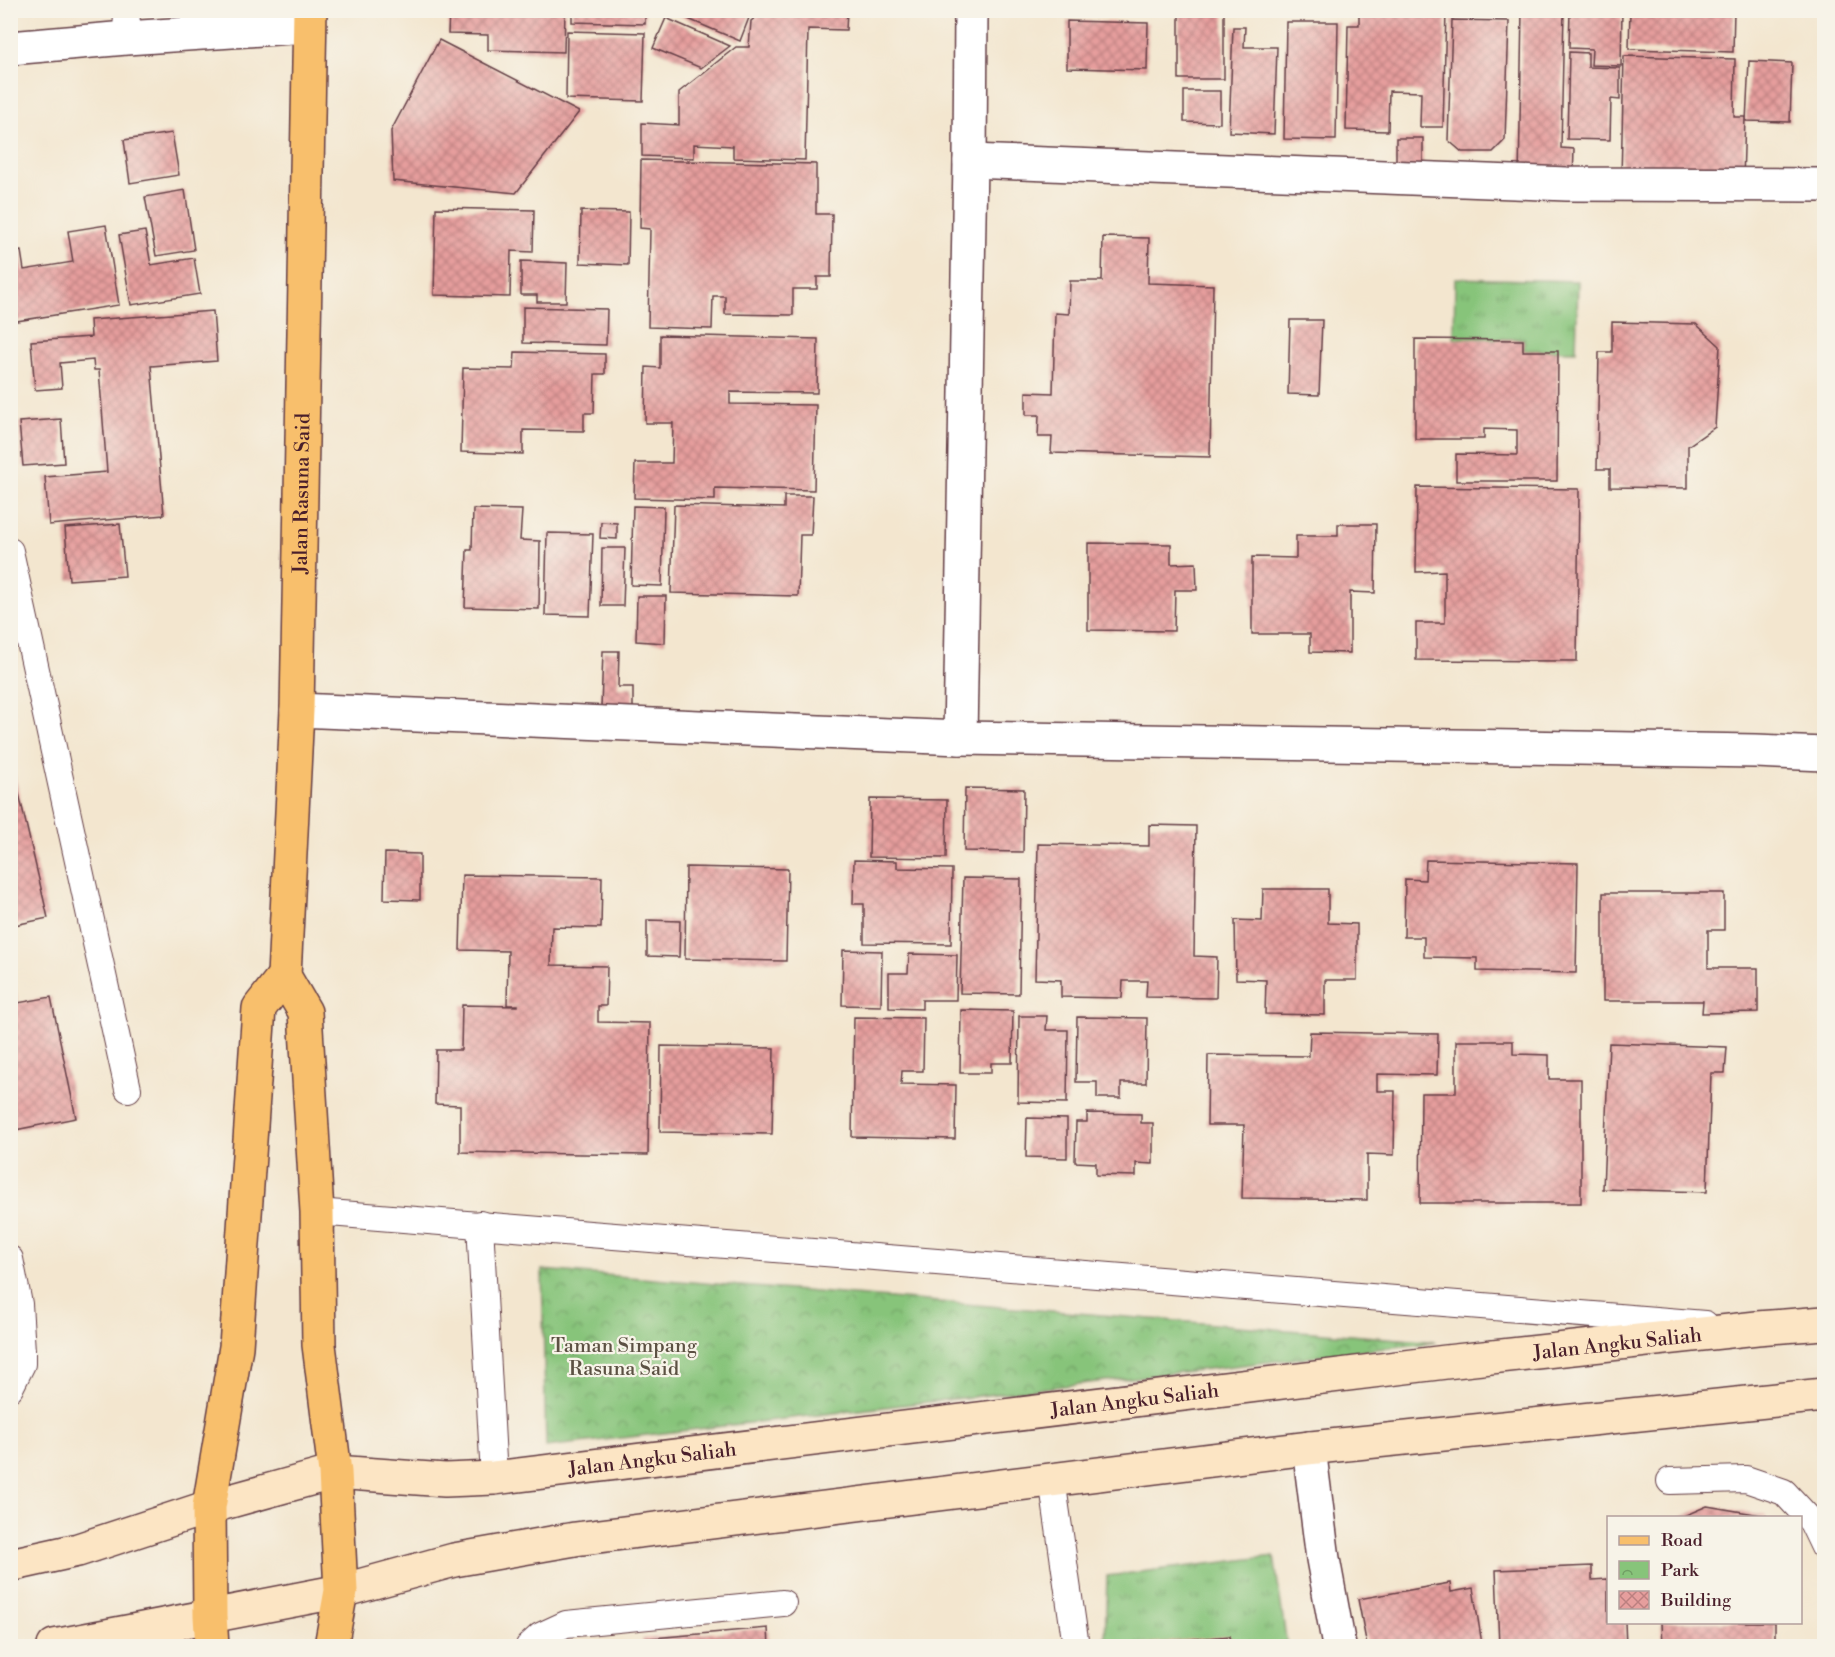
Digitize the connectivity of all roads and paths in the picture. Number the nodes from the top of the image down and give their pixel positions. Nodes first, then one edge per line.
1 (970, 10) edge
2 (309, 18) edge
3 (127, 24) edge
4 (10, 48) edge
5 (970, 161) junction
6 (1824, 185) edge
7 (10, 551) edge
8 (297, 710) junction
9 (960, 738) junction
10 (1824, 754) edge
11 (284, 976) junction
12 (128, 1089) dead end
13 (317, 1212) junction
14 (480, 1224) junction
15 (10, 1259) edge
16 (1824, 1323) edge
17 (1757, 1328) junction
18 (10, 1388) edge
19 (1824, 1395) edge
20 (1309, 1448) junction
21 (335, 1472) junction
22 (494, 1478) junction
23 (1052, 1479) junction
24 (1670, 1481) dead end
25 (209, 1507) junction
26 (1824, 1547) edge
27 (10, 1565) edge
28 (341, 1591) junction
29 (783, 1603) dead end
30 (211, 1632) edge
31 (54, 1647) edge
32 (331, 1647) edge
33 (529, 1647) edge
34 (1076, 1647) edge
35 (1340, 1647) edge

1 - 5 street
2 - 3 street
2 - 8 main road, Jalan Rasuna Said
3 - 4 street
5 - 6 street
5 - 9 street
7 - 12 lane
8 - 9 street
8 - 11 main road, Jalan Rasuna Said
9 - 10 street
11 - 13 main road
11 - 25 main road
13 - 14 lane
13 - 21 main road
14 - 17 lane
14 - 22 lane
15 - 18 lane
16 - 17 main road, Jalan Angku Saliah
17 - 22 main road, Jalan Angku Saliah
19 - 20 main road
20 - 23 main road
20 - 35 street
21 - 22 main road, Jalan Angku Saliah
21 - 25 main road, Jalan Angku Saliah
21 - 28 main road
23 - 28 main road
23 - 34 lane
24 - 26 lane
25 - 27 main road, Jalan Angku Saliah
25 - 30 main road
28 - 30 main road
28 - 32 main road
29 - 33 lane
30 - 31 main road

